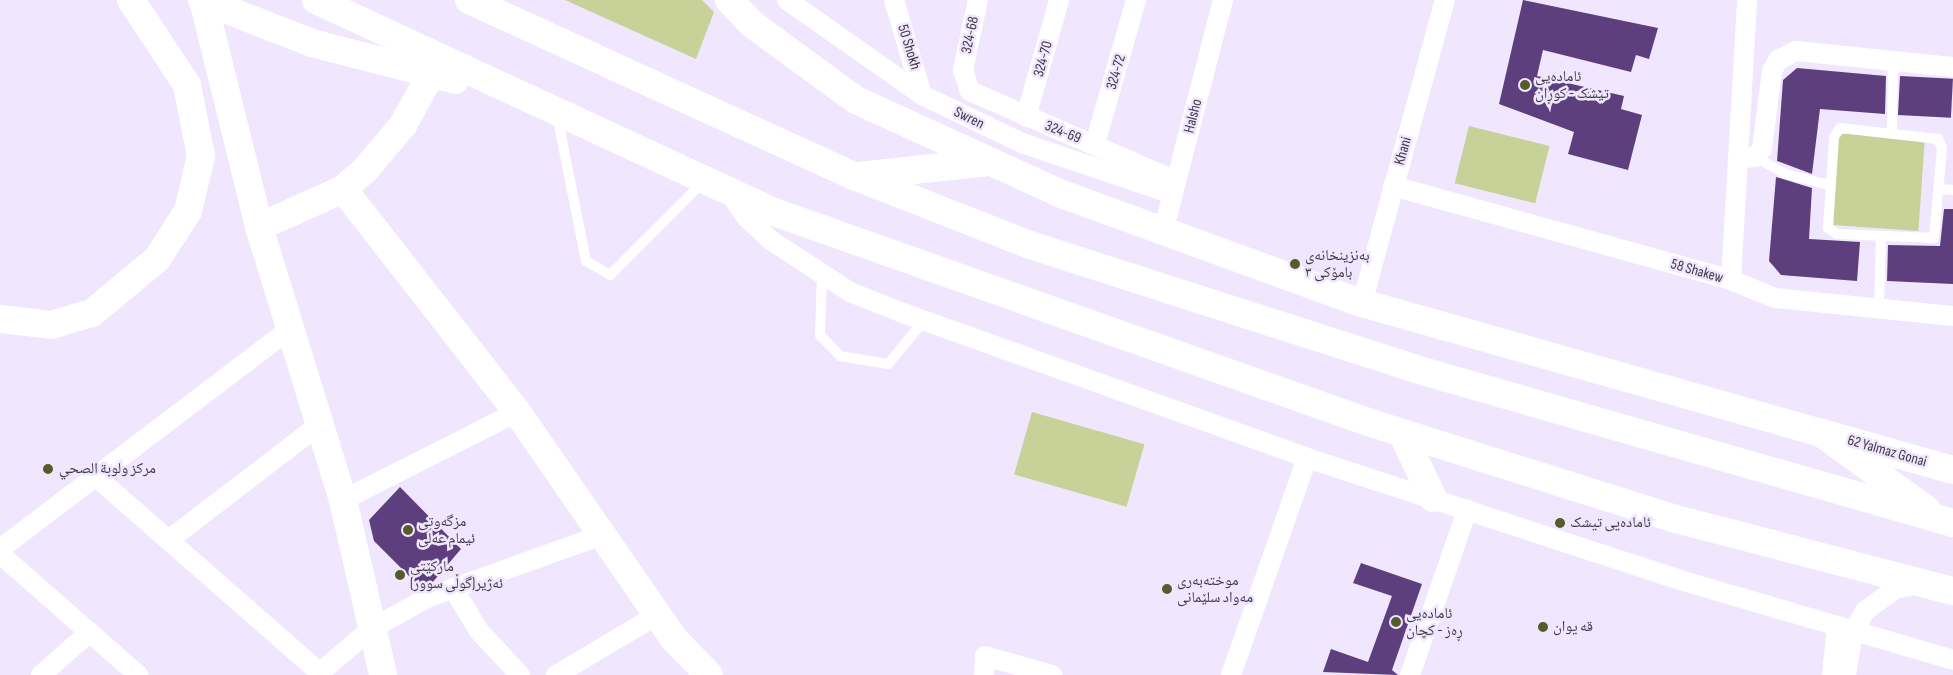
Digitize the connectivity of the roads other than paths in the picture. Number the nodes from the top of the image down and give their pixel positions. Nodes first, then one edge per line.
1 (131, 0) edge
2 (202, 0) edge
3 (316, 0) edge
4 (469, 0) edge
5 (729, 0) edge
6 (786, 0) edge
7 (894, 0) edge
8 (1059, 0) edge
9 (1136, 0) edge
10 (1223, 0) edge
11 (1445, 0) edge
12 (1747, 0) edge
13 (974, 3) edge
14 (488, 6) edge
15 (1893, 61) junction
16 (1953, 67) edge
17 (963, 70) joint
18 (431, 74) junction
19 (922, 95) junction
20 (516, 96) junction
21 (557, 114) junction
22 (1026, 117) junction
23 (1892, 134) junction
24 (1095, 144) junction
25 (1746, 158) junction
26 (990, 162) junction
27 (854, 176) junction
28 (716, 185) junction
29 (1829, 185) junction
30 (1393, 186) junction
31 (1175, 187) junction
32 (1940, 189) junction
33 (343, 190) junction
34 (1953, 190) edge
35 (259, 227) junction
36 (1163, 232) junction
37 (1881, 236) junction
38 (822, 275) junction
39 (1730, 280) junction
40 (1362, 303) junction
41 (1879, 308) junction
42 (1953, 316) edge
43 (0, 319) edge
44 (924, 321) junction
45 (293, 327) junction
46 (517, 412) junction
47 (319, 425) junction
48 (1402, 433) junction
49 (1821, 433) junction
50 (1307, 458) junction
51 (1953, 470) edge
52 (94, 474) junction
53 (1433, 498) junction
54 (343, 500) junction
55 (1467, 510) junction
56 (1946, 521) edge
57 (602, 535) junction
58 (170, 539) junction
59 (0, 549) edge
60 (0, 554) edge
61 (1920, 584) junction
62 (452, 588) junction
63 (1953, 592) edge
64 (657, 615) junction
65 (1845, 629) junction
66 (371, 630) junction
67 (90, 632) junction
68 (1953, 660) edge
69 (318, 673) edge
70 (41, 675) edge
71 (138, 675) edge
72 (383, 675) edge
73 (520, 675) edge
74 (556, 675) edge
75 (709, 675) edge
76 (984, 675) edge
77 (1052, 675) edge
78 (1231, 675) edge
79 (1410, 675) edge
80 (1832, 675) edge
81 (1846, 675) edge

1 - 43 main road
2 - 18 main road
2 - 35 main road
3 - 20 main road
4 - 14 main road
5 - 26 main road, 62 Yalmaz Gonai
6 - 19 street, Swren
7 - 19 street, 50 Shokh
8 - 22 street, 324-70
9 - 24 street, 324-72
10 - 31 street, Halsho
11 - 30 street, Khani
12 - 25 street, 58 Shakew
13 - 17 street, 324-68
14 - 27 main road
15 - 16 street
15 - 23 lane
15 - 25 street
17 - 22 street, 324-69
18 - 20 main road
18 - 33 main road
19 - 31 street, Swren
20 - 21 main road
21 - 28 main road
21 - 28 lane
22 - 24 street, 324-69
23 - 29 lane
23 - 32 lane
24 - 31 street, 324-69
25 - 29 lane
25 - 39 street, 58 Shakew
26 - 27 main road
26 - 36 main road, 62 Yalmaz Gonai
27 - 56 main road
28 - 38 street
28 - 48 main road
29 - 37 lane
30 - 39 street, 58 Shakew
30 - 40 street, Khani
31 - 36 street, Halsho
32 - 34 lane
32 - 37 lane
33 - 35 main road
33 - 46 main road
35 - 45 main road
36 - 40 main road, 62 Yalmaz Gonai
37 - 41 lane
38 - 44 street
38 - 44 lane
39 - 41 street
40 - 49 main road, 62 Yalmaz Gonai
41 - 42 street
44 - 50 street
45 - 47 main road
45 - 52 street
46 - 54 street
46 - 57 main road
47 - 54 main road
47 - 58 street
48 - 53 main road
48 - 61 main road
49 - 51 main road, 62 Yalmaz Gonai
49 - 56 main road
50 - 53 street
50 - 78 street
52 - 58 street
52 - 59 street
53 - 55 street
54 - 66 main road
55 - 65 street
55 - 79 street
57 - 62 street
57 - 64 main road
58 - 69 street
60 - 67 street
61 - 63 main road
61 - 65 street
62 - 66 street
62 - 73 street
64 - 74 street
64 - 75 main road
65 - 68 street
65 - 80 street
65 - 81 street
66 - 69 street
66 - 72 main road
67 - 70 street
67 - 71 street
76 - 77 street

